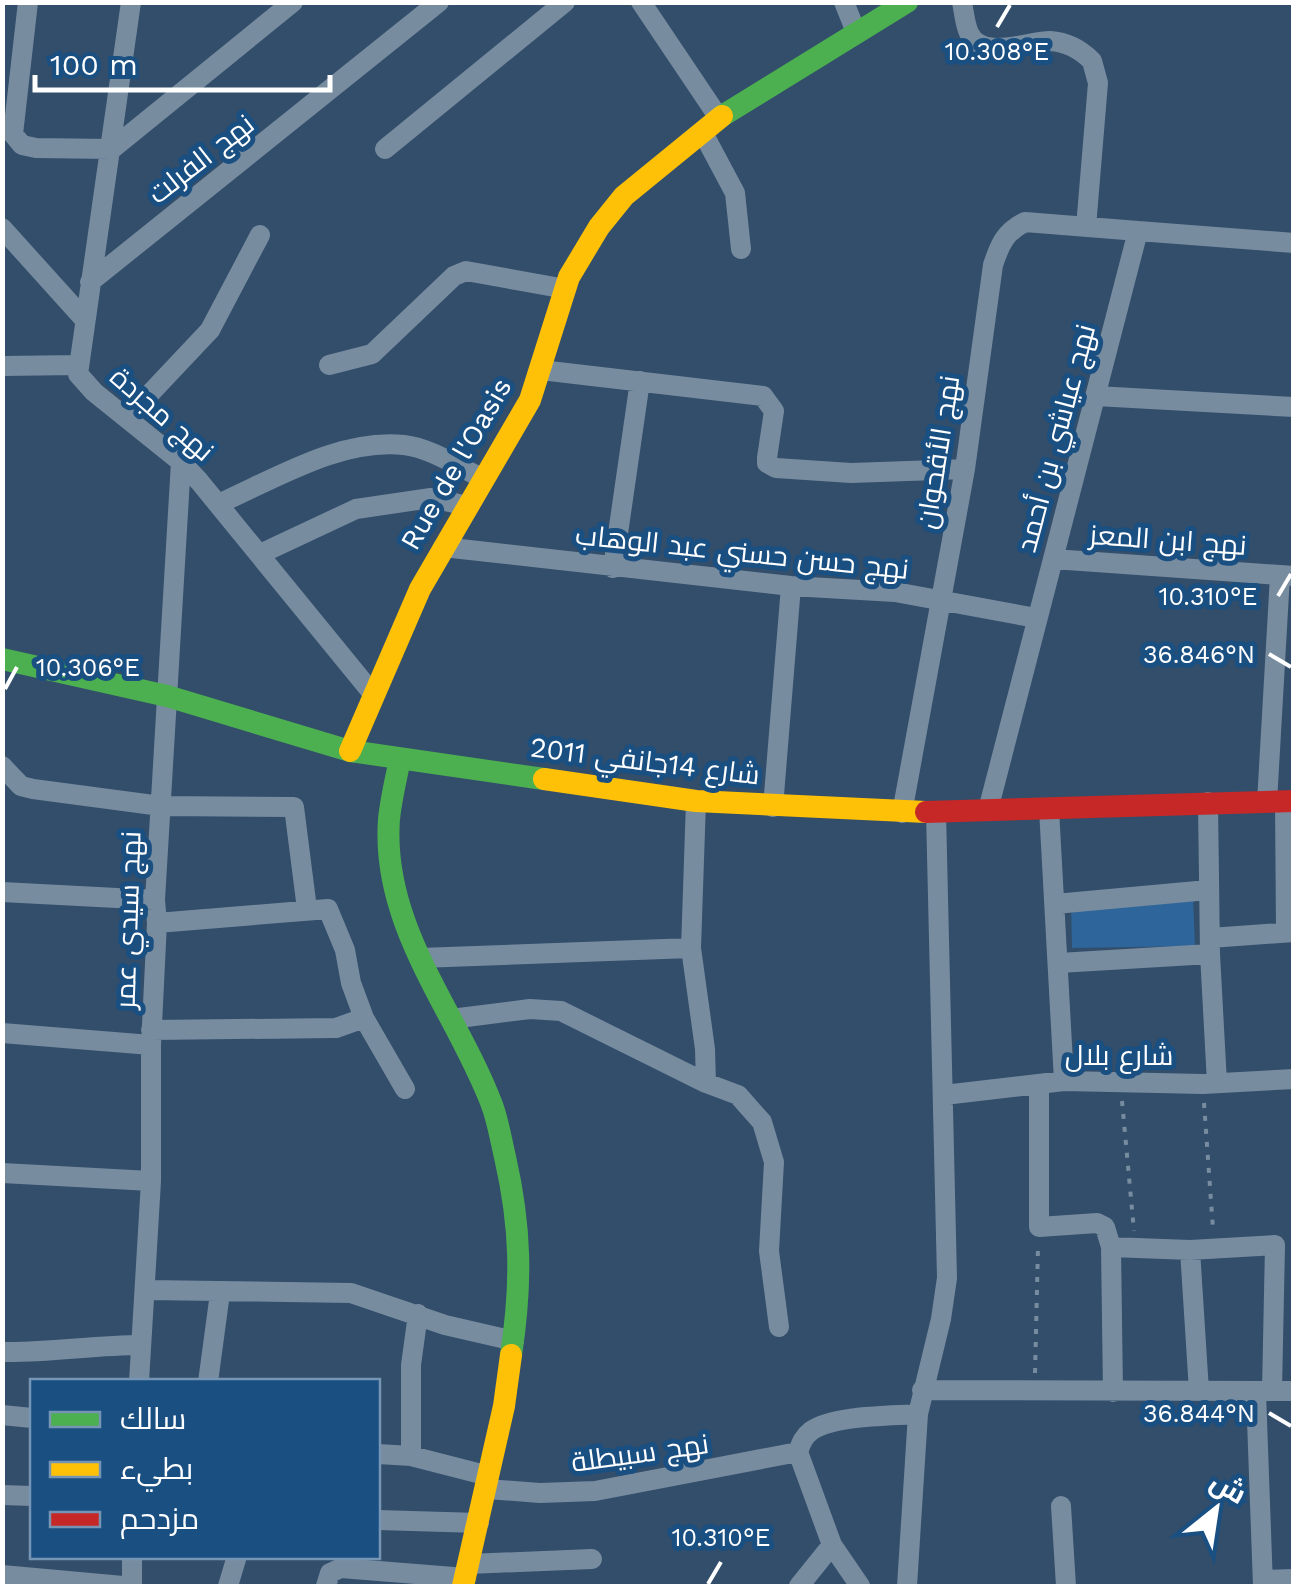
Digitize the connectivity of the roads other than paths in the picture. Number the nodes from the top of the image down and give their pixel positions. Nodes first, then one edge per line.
1 (28, 2) edge
2 (294, 2) edge
3 (439, 2) edge
4 (566, 2) edge
5 (642, 2) edge
6 (844, 2) edge
7 (906, 2) edge
8 (962, 2) edge
9 (133, 5) edge
10 (856, 32) junction
11 (711, 126) junction
12 (112, 149) junction
13 (385, 149) dead end
14 (1086, 226) junction
15 (2, 228) edge
16 (1138, 231) junction
17 (260, 236) dead end
18 (1294, 243) edge
19 (741, 249) dead end
20 (90, 282) junction
21 (566, 289) junction
22 (85, 320) junction
23 (78, 364) junction
24 (2, 366) edge
25 (329, 366) dead end
26 (541, 370) junction
27 (640, 381) junction
28 (1096, 396) junction
29 (1294, 407) edge
30 (127, 418) junction
31 (181, 462) junction
32 (964, 469) junction
33 (484, 479) junction
34 (218, 504) junction
35 (468, 506) junction
36 (443, 547) junction
37 (260, 554) junction
38 (1053, 559) junction
39 (613, 568) junction
40 (1287, 576) edge
41 (792, 586) junction
42 (942, 600) junction
43 (1036, 618) junction
44 (2, 659) edge
45 (372, 694) junction
46 (167, 696) junction
47 (350, 751) junction
48 (400, 759) junction
49 (2, 766) edge
50 (696, 801) junction
51 (1282, 801) edge
52 (1208, 802) junction
53 (161, 806) junction
54 (773, 808) junction
55 (1049, 809) junction
56 (988, 810) junction
57 (936, 812) junction
58 (902, 814) junction
59 (1208, 890) junction
60 (2, 892) edge
61 (155, 900) junction
62 (1055, 904) junction
63 (307, 909) junction
64 (157, 923) junction
65 (1290, 932) edge
66 (1210, 946) junction
67 (691, 948) junction
68 (420, 958) junction
69 (1060, 963) junction
70 (364, 1018) junction
71 (451, 1019) junction
72 (2, 1033) edge
73 (151, 1038) junction
74 (1294, 1079) edge
75 (1064, 1081) junction
76 (706, 1082) junction
77 (1210, 1083) junction
78 (1039, 1084) junction
79 (405, 1089) dead end
80 (944, 1095) junction
81 (2, 1173) edge
82 (150, 1181) junction
83 (1284, 1244) edge
84 (1111, 1248) junction
85 (1190, 1250) junction
86 (146, 1290) junction
87 (220, 1293) junction
88 (418, 1314) junction
89 (780, 1327) dead end
90 (514, 1342) junction
91 (141, 1345) junction
92 (2, 1352) edge
93 (140, 1379) edge
94 (208, 1379) edge
95 (922, 1390) junction
96 (1198, 1391) junction
97 (1274, 1391) edge
98 (1113, 1392) junction
99 (918, 1414) junction
100 (2, 1415) edge
101 (30, 1418) edge
102 (798, 1452) junction
103 (380, 1454) edge
104 (411, 1456) junction
105 (488, 1483) junction
106 (2, 1495) edge
107 (30, 1496) edge
108 (1061, 1506) dead end
109 (380, 1520) edge
110 (479, 1523) junction
111 (832, 1546) junction
112 (132, 1559) edge
113 (237, 1559) edge
114 (592, 1559) dead end
115 (466, 1576) edge
116 (4, 1579) edge
117 (1294, 1579) edge
118 (327, 1583) edge
119 (1263, 1583) edge
120 (123, 1586) edge
121 (132, 1586) edge
122 (228, 1586) edge
123 (799, 1586) edge
124 (860, 1586) edge
125 (907, 1586) edge
126 (1066, 1586) edge

1 - 12 street
2 - 12 street
3 - 20 street, نهج الفرلت
4 - 13 street
5 - 11 street
6 - 10 street
7 - 10 street, Rue de l'Oasis
8 - 14 street
9 - 12 street, نهج مجردة
10 - 11 street, Rue de l'Oasis
11 - 19 street
11 - 21 street, Rue de l'Oasis
12 - 20 street, نهج مجردة
14 - 16 street, نهج الأقحوان
14 - 32 street, نهج الأقحوان
15 - 22 street
16 - 18 street
16 - 28 street, نهج عياشي بن أحمد
17 - 30 street
20 - 22 street, نهج مجردة
21 - 25 street
21 - 26 street, Rue de l'Oasis
22 - 23 street, نهج مجردة
23 - 24 street
23 - 30 street, نهج مجردة
26 - 27 street
26 - 33 street, Rue de l'Oasis
27 - 32 street
27 - 39 street
28 - 29 street
28 - 38 street, نهج عياشي بن أحمد
30 - 31 street, نهج مجردة
31 - 34 street, نهج مجردة
31 - 46 street, نهج سيدي عمر
32 - 42 street, نهج الأقحوان
33 - 34 street
33 - 35 street, Rue de l'Oasis
34 - 37 street, نهج مجردة
35 - 36 street, Rue de l'Oasis
35 - 37 street
36 - 39 street, نهج حسن حسني عبد الوهاب
36 - 45 street, Rue de l'Oasis
37 - 45 street, نهج مجردة
38 - 40 street, نهج ابن المعز
38 - 43 street, نهج عياشي بن أحمد
39 - 41 street, نهج حسن حسني عبد الوهاب
40 - 51 street, نهج ابن المعز
41 - 42 street, نهج حسن حسني عبد الوهاب
41 - 54 street
42 - 43 street, نهج حسن حسني عبد الوهاب
42 - 58 street, نهج الأقحوان
43 - 56 street, نهج عياشي بن أحمد
44 - 46 street, شارع 14جانفي 2011
45 - 47 street, Rue de l'Oasis
46 - 47 street, شارع 14جانفي 2011
46 - 53 street, نهج سيدي عمر
47 - 48 street, شارع 14جانفي 2011
48 - 50 street, شارع 14جانفي 2011
48 - 68 street
49 - 53 street
50 - 54 street, شارع 14جانفي 2011
50 - 67 street
51 - 52 street, شارع 14جانفي 2011
51 - 65 street, نهج ابن المعز
52 - 55 street, شارع 14جانفي 2011
52 - 59 street
53 - 61 street, نهج سيدي عمر
53 - 63 street
54 - 58 street, شارع 14جانفي 2011
55 - 56 street, شارع 14جانفي 2011
55 - 62 street
56 - 57 street, شارع 14جانفي 2011
57 - 58 street, شارع 14جانفي 2011
57 - 80 street
59 - 62 street
59 - 66 street
60 - 61 street
61 - 64 street, نهج سيدي عمر
62 - 69 street
63 - 64 street
63 - 70 street
64 - 73 street, نهج سيدي عمر
65 - 66 street
66 - 69 street
66 - 77 street
67 - 68 street
67 - 76 street
68 - 71 street
69 - 75 street
70 - 73 street
70 - 79 street
71 - 76 street
71 - 90 street
72 - 73 street
73 - 82 street, نهج سيدي عمر
74 - 77 street, شارع بلال
75 - 77 street, شارع بلال
75 - 78 street, شارع بلال
76 - 89 street
78 - 80 street, شارع بلال
78 - 84 street
80 - 95 street
81 - 82 street
82 - 86 street, نهج سيدي عمر
83 - 85 street
83 - 97 street
84 - 85 street
84 - 98 street
85 - 96 street
86 - 87 street
86 - 91 street, نهج سيدي عمر
87 - 88 street
87 - 94 street
88 - 90 street
88 - 104 street
90 - 105 street
91 - 92 street
91 - 93 street, نهج سيدي عمر
95 - 98 street
95 - 99 street
96 - 97 street
96 - 98 street
97 - 119 street
99 - 102 street
99 - 125 street
100 - 101 street
102 - 105 street, نهج سبيطلة
102 - 111 street
103 - 104 street, نهج سبيطلة
104 - 105 street, نهج سبيطلة
105 - 110 street
106 - 107 street
108 - 126 street
109 - 110 street
110 - 115 street
111 - 123 street
111 - 124 street
112 - 121 street
113 - 122 street
114 - 115 street
115 - 118 street
116 - 120 street
117 - 119 street

